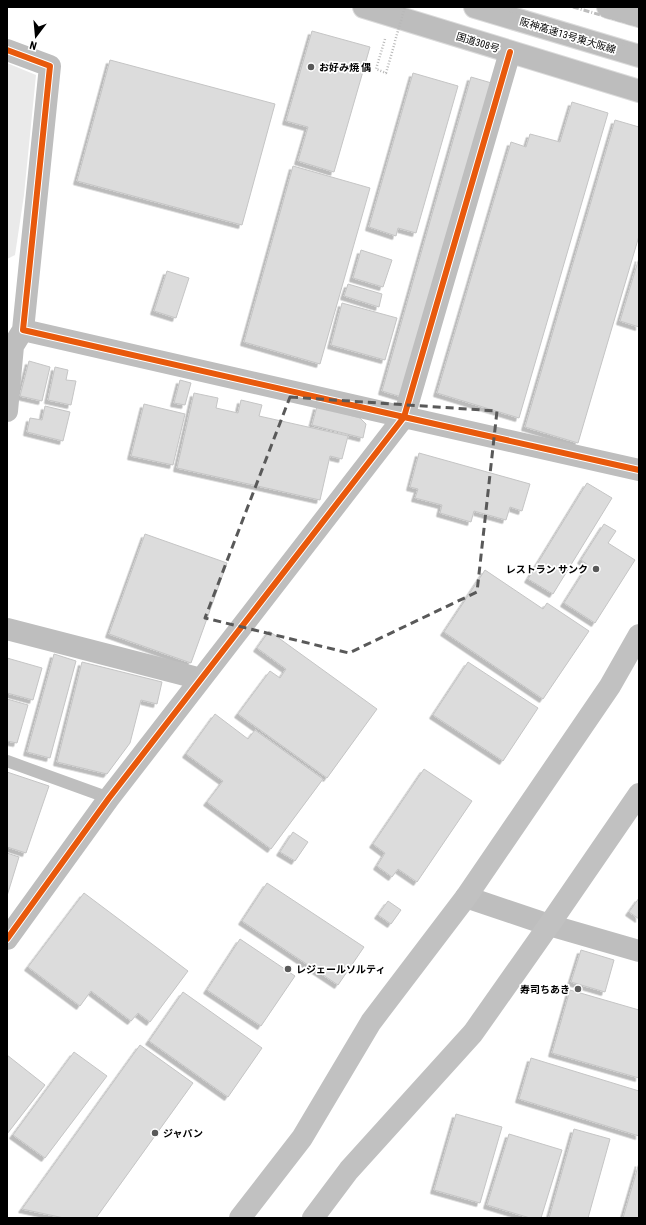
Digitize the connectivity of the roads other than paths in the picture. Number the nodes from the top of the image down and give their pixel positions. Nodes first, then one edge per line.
1 (364, 7) edge
2 (475, 7) edge
3 (608, 7) edge
4 (639, 16) edge
5 (7, 50) edge
6 (510, 52) junction
7 (639, 56) edge
8 (639, 91) edge
9 (23, 330) junction
10 (7, 411) edge
11 (404, 417) junction
12 (639, 470) edge
13 (7, 629) edge
14 (639, 636) edge
15 (201, 679) junction
16 (7, 761) edge
17 (639, 794) edge
18 (109, 798) junction
19 (466, 897) junction
20 (549, 925) junction
21 (7, 938) edge
22 (639, 951) edge
23 (240, 1218) edge
24 (313, 1218) edge

1 - 6 highway, 国道308号
2 - 7 highway, 阪神高速13号東大阪線
3 - 4 highway
5 - 9 street
6 - 8 highway, 国道308号
6 - 11 street
9 - 10 street
9 - 11 street
11 - 12 street
11 - 15 street
13 - 15 street
14 - 19 street
15 - 18 street
16 - 18 lane
17 - 20 street
18 - 21 street
19 - 20 street
19 - 23 street
20 - 22 street
20 - 24 street

